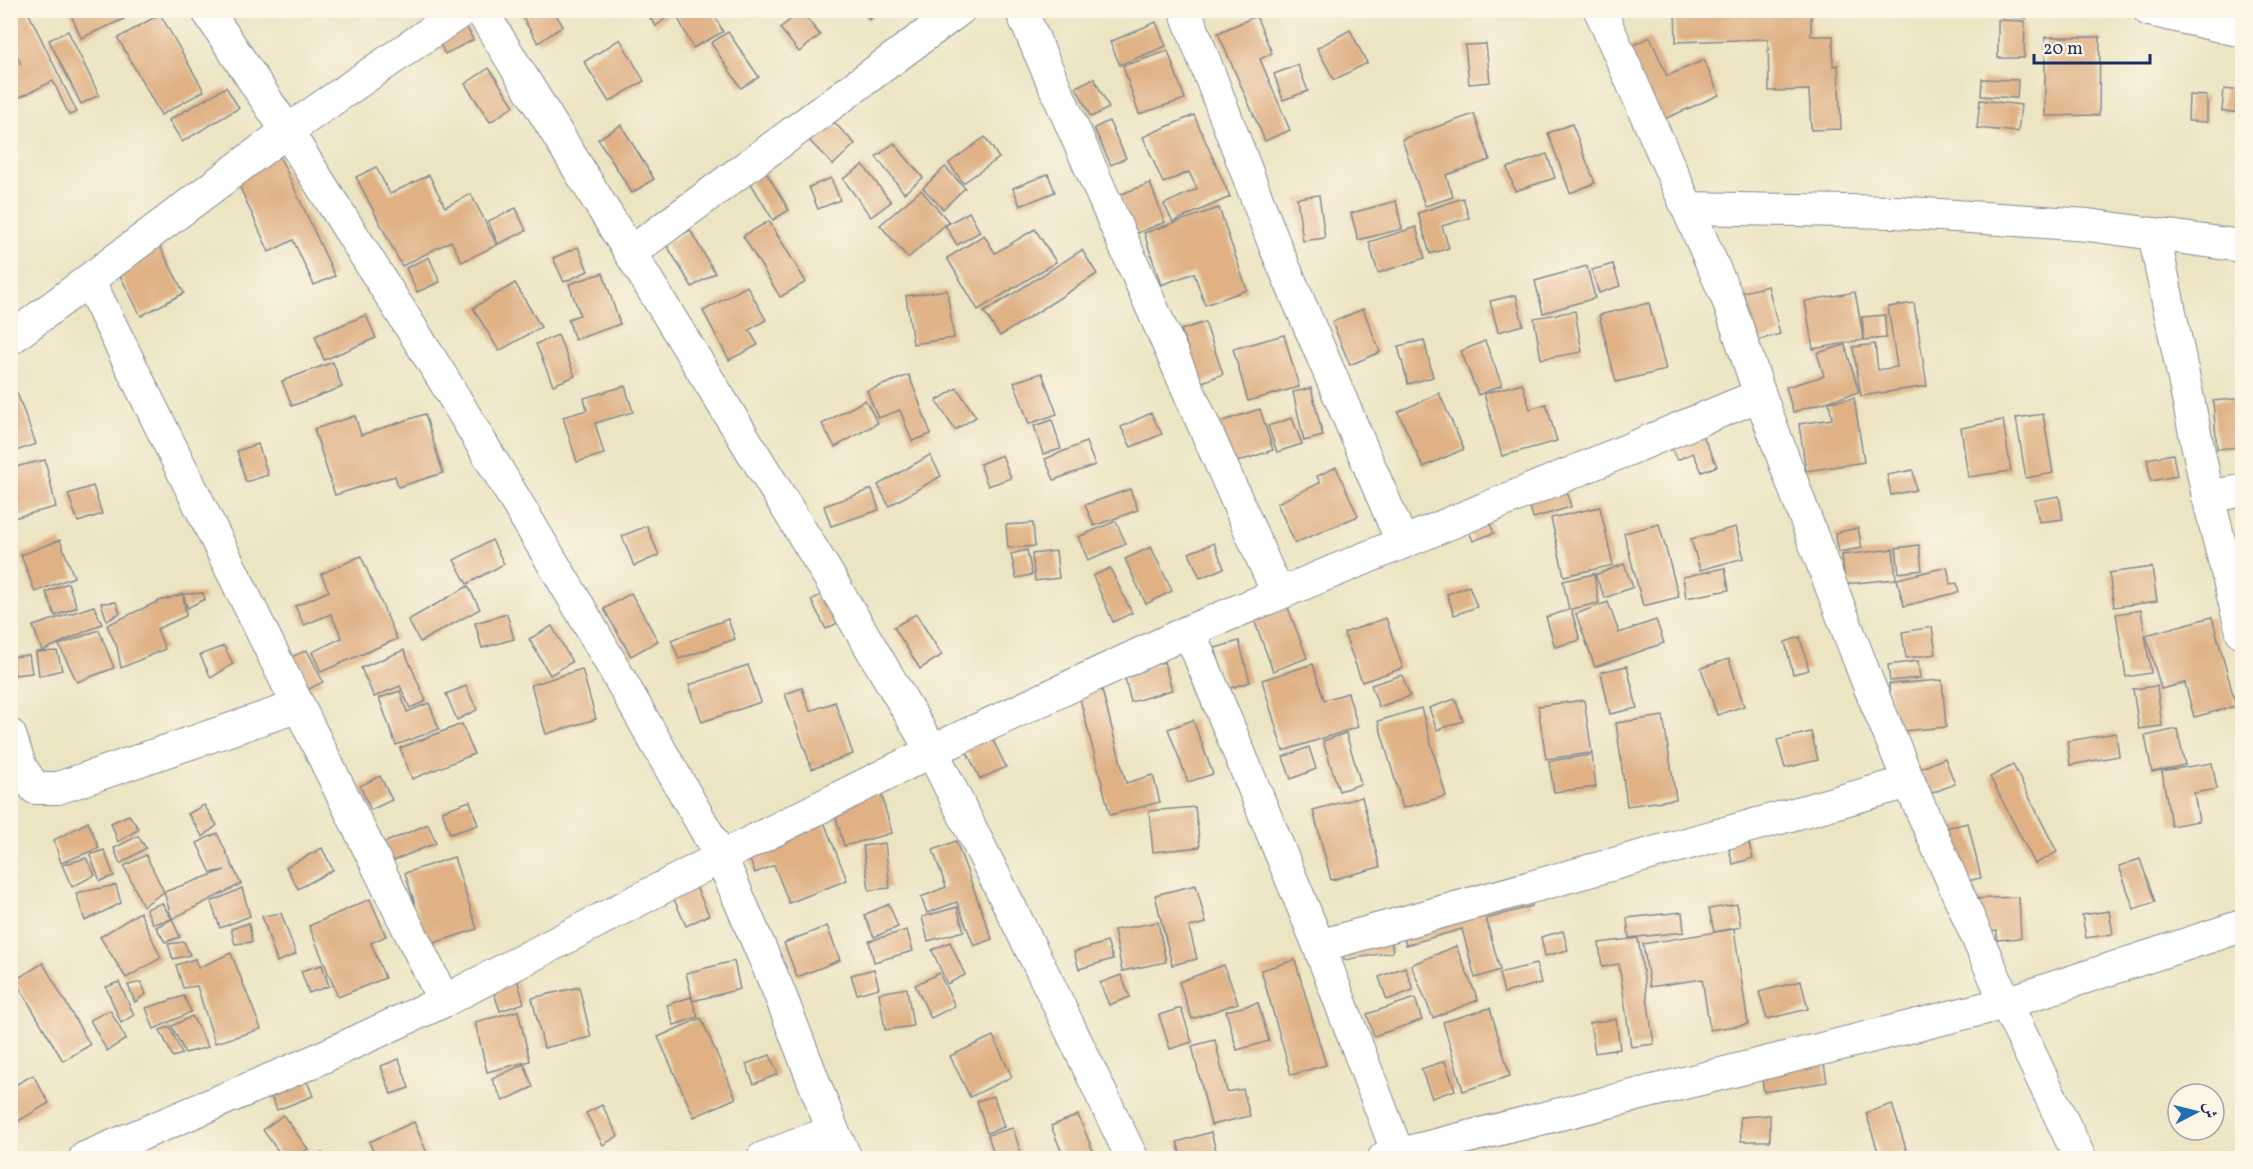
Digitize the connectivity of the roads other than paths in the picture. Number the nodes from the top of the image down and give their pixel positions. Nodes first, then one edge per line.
1 (207, 10) edge
2 (463, 10) edge
3 (481, 10) edge
4 (959, 10) edge
5 (1022, 10) edge
6 (1185, 10) edge
7 (1600, 10) edge
8 (2149, 10) edge
9 (2242, 31) edge
10 (287, 131) junction
11 (1689, 208) junction
12 (2154, 234) junction
13 (2242, 246) edge
14 (630, 253) junction
15 (89, 281) junction
16 (10, 339) edge
17 (1760, 395) junction
18 (2242, 491) edge
19 (2208, 496) junction
20 (1401, 542) junction
21 (1278, 594) junction
22 (1188, 631) junction
23 (2242, 632) edge
24 (299, 706) junction
25 (10, 735) edge
26 (932, 751) junction
27 (1909, 782) junction
28 (721, 857) junction
29 (2242, 926) edge
30 (1319, 946) junction
31 (444, 1001) junction
32 (2006, 1003) junction
33 (840, 1145) edge
34 (1391, 1156) edge
35 (85, 1158) edge
36 (763, 1158) edge
37 (1132, 1158) edge
38 (2080, 1158) edge

1 - 10 street
2 - 10 street
3 - 14 street
4 - 14 street
5 - 21 street
6 - 20 street
7 - 11 street
8 - 9 street
10 - 15 street
10 - 28 street
11 - 12 street
11 - 17 street
12 - 13 street
12 - 19 street
14 - 26 street
15 - 16 street
15 - 24 street
17 - 20 street
17 - 27 street
18 - 19 street
19 - 23 street
20 - 21 street
21 - 22 street
22 - 26 street
22 - 30 street
24 - 25 street
24 - 31 street
26 - 28 street
26 - 37 street
27 - 30 street
27 - 32 street
28 - 31 street
28 - 33 street
29 - 32 street
30 - 34 street
31 - 35 street
32 - 34 street
32 - 38 street
33 - 36 street

